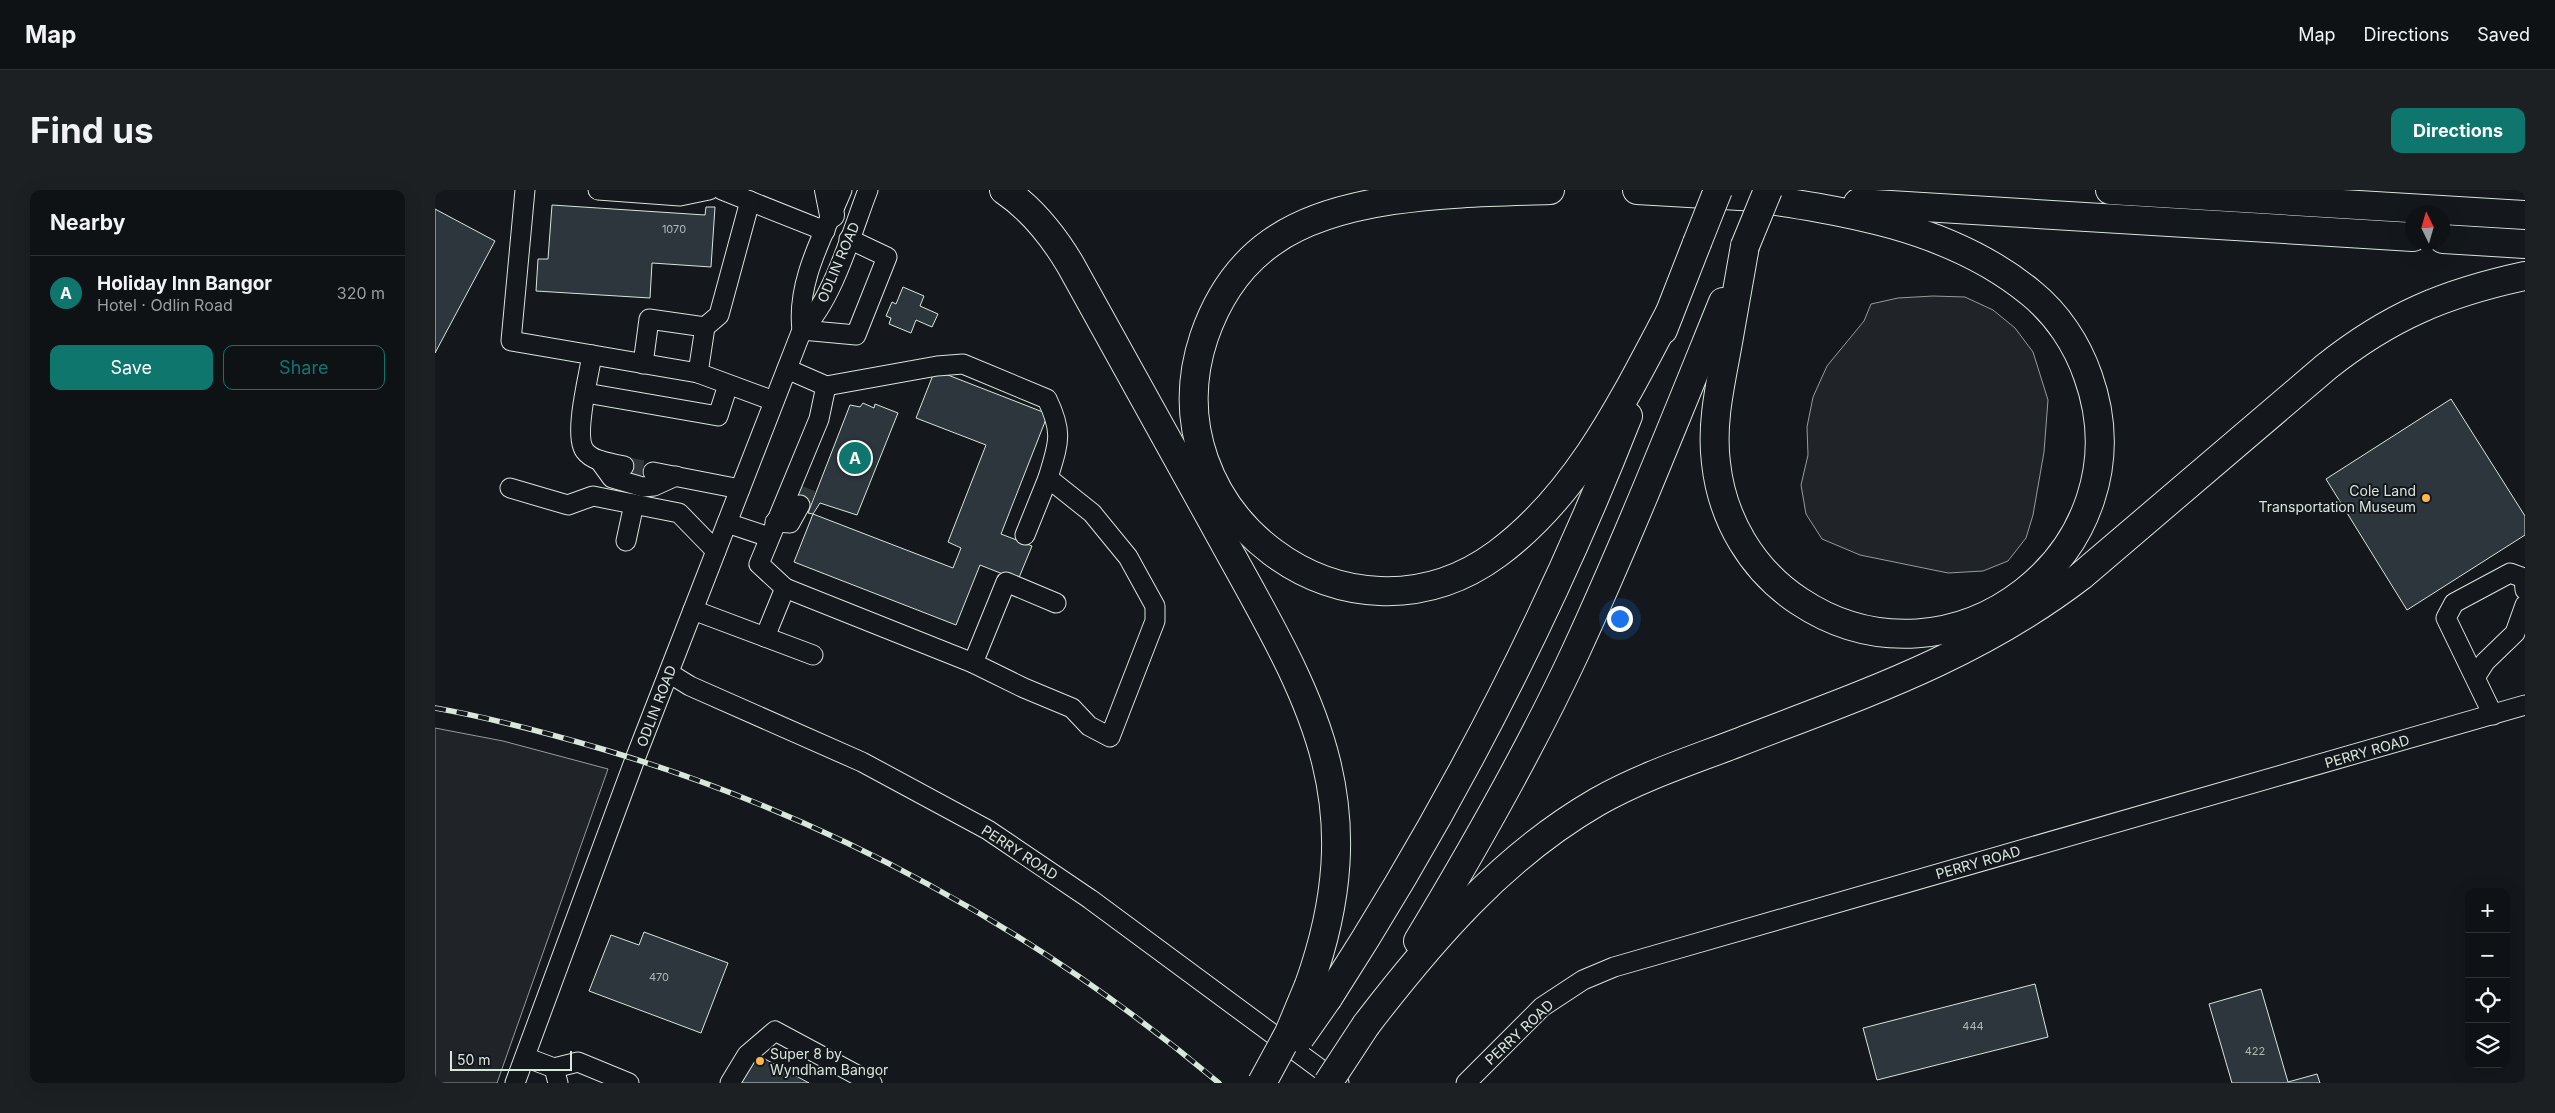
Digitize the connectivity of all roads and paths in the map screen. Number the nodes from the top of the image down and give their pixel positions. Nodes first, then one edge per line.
1 (525, 190) edge
2 (597, 190) edge
3 (709, 190) edge
4 (722, 190) edge
5 (827, 190) edge
6 (842, 190) edge
7 (868, 190) edge
8 (1003, 190) edge
9 (1550, 190) edge
10 (1637, 190) edge
11 (1768, 190) edge
12 (2110, 190) edge
13 (1729, 193) edge
14 (750, 201) junction
15 (2525, 215) edge
16 (829, 223) junction
17 (2405, 236) edge
18 (849, 239) junction
19 (2450, 239) edge
20 (2525, 244) edge
21 (1745, 246) junction
22 (2525, 276) edge
23 (1669, 314) junction
24 (705, 327) junction
25 (802, 330) junction
26 (592, 355) junction
27 (643, 364) junction
28 (787, 369) junction
29 (698, 373) junction
30 (729, 384) junction
31 (826, 386) junction
32 (586, 393) junction
33 (774, 401) junction
34 (599, 460) junction
35 (802, 460) junction
36 (625, 466) tunnel mouth
37 (653, 472) tunnel mouth
38 (676, 476) junction
39 (1047, 478) junction
40 (511, 488) dead end
41 (740, 488) junction
42 (634, 504) junction
43 (727, 523) junction
44 (772, 529) junction
45 (1025, 535) dead end
46 (626, 541) dead end
47 (716, 551) junction
48 (785, 588) junction
49 (2525, 590) edge
50 (1056, 603) dead end
51 (2525, 605) edge
52 (693, 610) junction
53 (765, 637) junction
54 (813, 655) dead end
55 (973, 663) junction
56 (669, 673) junction
57 (2475, 676) junction
58 (2525, 705) edge
59 (2493, 715) junction
60 (1319, 992) junction
61 (1366, 1026) junction
62 (525, 1057) junction
63 (556, 1076) edge
64 (515, 1083) edge
65 (629, 1083) edge
66 (730, 1083) edge
67 (872, 1083) edge
68 (1262, 1083) edge
69 (1269, 1083) edge
70 (1328, 1083) edge
71 (1339, 1083) edge
72 (1466, 1083) edge

1 - 26 street
2 - 3 street
4 - 14 street
5 - 16 main road
6 - 16 street, ODLIN ROAD
7 - 18 street, ODLIN ROAD
8 - 60 highway
9 - 23 highway
10 - 13 highway
11 - 21 highway, bridge
12 - 15 highway
13 - 17 highway
13 - 21 highway
13 - 23 highway, bridge
14 - 16 street
14 - 24 street
16 - 25 street, ODLIN ROAD
18 - 25 street, ODLIN ROAD
18 - 25 street
19 - 20 highway
21 - 61 highway
22 - 61 highway
23 - 60 highway
24 - 27 street
24 - 29 street
25 - 28 street, ODLIN ROAD
26 - 27 street
26 - 32 street
27 - 29 street
28 - 31 street
28 - 33 street, ODLIN ROAD
29 - 30 street
30 - 32 street
30 - 33 street
31 - 35 street
31 - 39 street
32 - 34 street
33 - 41 street, ODLIN ROAD
34 - 36 street
34 - 38 street
35 - 44 street
35 - 44 street
37 - 38 street
38 - 41 street
39 - 45 street
39 - 55 street
40 - 42 street
41 - 43 street, ODLIN ROAD
42 - 46 street
42 - 47 street
43 - 44 street
43 - 47 street, ODLIN ROAD
44 - 48 street
47 - 52 street, ODLIN ROAD
48 - 53 street
48 - 55 street
49 - 57 street
50 - 55 street
51 - 57 street
52 - 53 street
52 - 56 street, ODLIN ROAD
53 - 54 street
56 - 62 street, ODLIN ROAD
56 - 71 street, PERRY ROAD
57 - 59 street
58 - 59 street, PERRY ROAD
59 - 72 street, PERRY ROAD
60 - 68 highway, bridge
60 - 69 highway, bridge
61 - 70 highway, bridge
62 - 63 street
62 - 64 street, ODLIN ROAD
63 - 65 street
66 - 67 street

